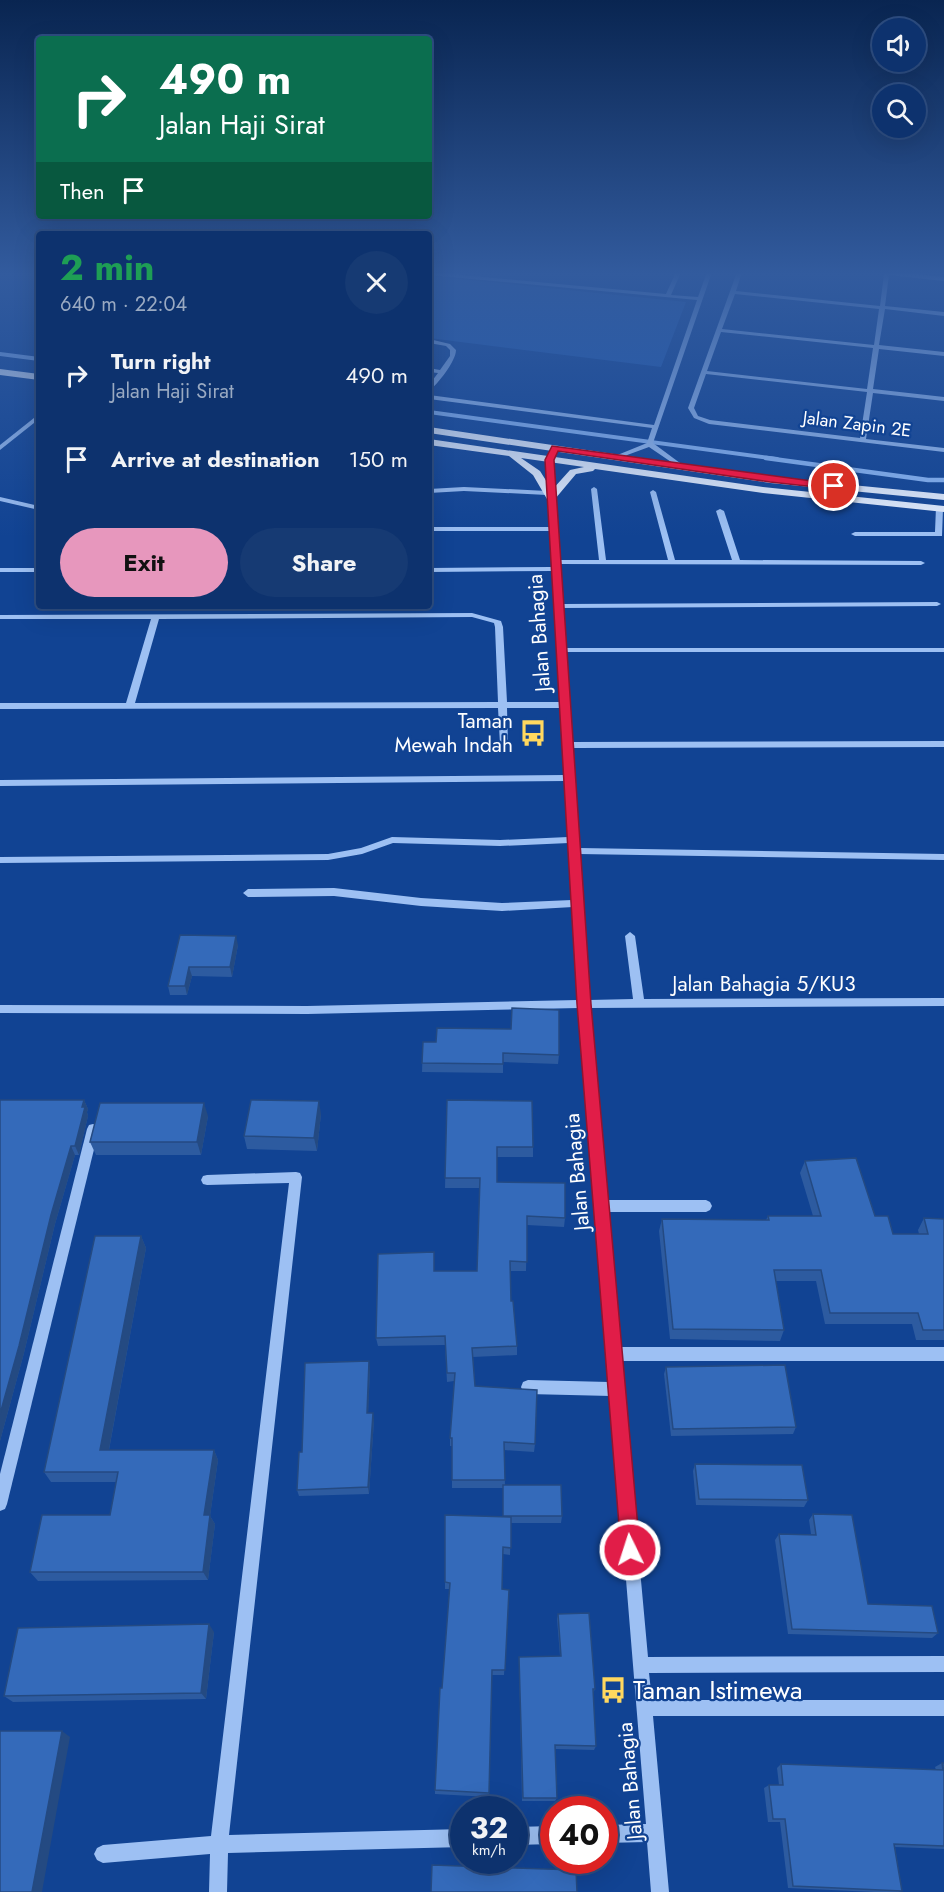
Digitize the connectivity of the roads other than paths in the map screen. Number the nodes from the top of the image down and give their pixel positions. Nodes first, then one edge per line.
1 (450, 360) edge
2 (679, 360) edge
3 (708, 360) edge
4 (875, 360) edge
5 (432, 370) edge
6 (0, 372) edge
7 (443, 372) junction
8 (704, 372) junction
9 (36, 377) edge
10 (0, 382) edge
11 (432, 385) edge
12 (36, 387) edge
13 (872, 391) junction
14 (432, 397) edge
15 (944, 399) edge
16 (36, 418) edge
17 (656, 427) junction
18 (432, 430) edge
19 (863, 440) junction
20 (432, 442) edge
21 (650, 444) junction
22 (0, 448) edge
23 (555, 448) junction
24 (944, 450) edge
25 (504, 452) junction
26 (617, 457) junction
27 (550, 460) junction
28 (682, 466) junction
29 (611, 469) junction
30 (594, 489) dead end
31 (432, 491) edge
32 (653, 492) dead end
33 (550, 495) junction
34 (944, 497) edge
35 (0, 499) edge
36 (35, 506) edge
37 (941, 509) edge
38 (720, 511) dead end
39 (432, 529) edge
40 (553, 529) junction
41 (855, 534) dead end
42 (603, 562) junction
43 (672, 562) junction
44 (738, 563) junction
45 (921, 563) dead end
46 (555, 565) junction
47 (0, 570) edge
48 (36, 570) edge
49 (432, 570) edge
50 (937, 604) dead end
51 (558, 606) junction
52 (156, 616) junction
53 (0, 617) edge
54 (561, 650) junction
55 (944, 650) edge
56 (130, 704) junction
57 (564, 705) junction
58 (0, 706) edge
59 (502, 706) junction
60 (504, 744) dead end
61 (944, 744) edge
62 (567, 745) junction
63 (569, 778) junction
64 (0, 783) edge
65 (574, 846) junction
66 (944, 857) edge
67 (0, 860) edge
68 (248, 893) dead end
69 (577, 903) junction
70 (630, 936) dead end
71 (944, 1002) edge
72 (584, 1004) junction
73 (639, 1004) junction
74 (0, 1009) edge
75 (98, 1111) edge
76 (207, 1180) dead end
77 (600, 1206) junction
78 (706, 1206) dead end
79 (614, 1354) junction
80 (944, 1354) edge
81 (528, 1387) edge
82 (618, 1389) junction
83 (0, 1504) edge
84 (944, 1664) edge
85 (640, 1665) junction
86 (645, 1708) junction
87 (944, 1708) edge
88 (656, 1833) junction
89 (618, 1834) edge
90 (450, 1838) edge
91 (219, 1844) junction
92 (103, 1854) dead end
93 (218, 1892) edge
94 (660, 1892) edge

1 - 7 street
2 - 17 street
3 - 8 street
4 - 13 street
5 - 7 street
6 - 9 main road
7 - 11 street
8 - 13 street
8 - 19 street, Jalan Zapin 2E
10 - 12 main road
13 - 15 street
13 - 19 street
14 - 17 street
16 - 22 street
17 - 21 street
18 - 23 main road
19 - 24 street, Jalan Zapin 2E
20 - 25 main road
21 - 26 street
21 - 28 street
23 - 26 main road
23 - 27 street, Jalan Bahagia
25 - 27 main road
25 - 33 main road
26 - 28 main road
27 - 29 main road
27 - 33 street, Jalan Bahagia
28 - 34 main road
29 - 33 main road
29 - 37 main road
30 - 42 street
31 - 33 street
32 - 43 street
33 - 40 street, Jalan Bahagia
35 - 36 street
37 - 41 street
38 - 44 street
39 - 40 street
40 - 46 street, Jalan Bahagia
42 - 43 street
42 - 46 street
43 - 44 street
44 - 45 street
46 - 49 street
46 - 51 street, Jalan Bahagia
47 - 48 street
50 - 51 street
51 - 54 street, Jalan Bahagia
52 - 53 street
52 - 56 street
52 - 59 street
54 - 55 street
54 - 57 street, Jalan Bahagia
56 - 58 street
56 - 59 street
57 - 59 street
57 - 62 street, Jalan Bahagia
59 - 60 street
61 - 62 street
62 - 63 street, Jalan Bahagia
63 - 64 street
63 - 65 street, Jalan Bahagia
65 - 66 street
65 - 67 street
65 - 69 street, Jalan Bahagia
68 - 69 street
69 - 72 street, Jalan Bahagia
70 - 73 street
71 - 73 street, Jalan Bahagia 5/KU3
72 - 73 street, Jalan Bahagia 5/KU3
72 - 74 street, Jalan Bahagia 5/KU3
72 - 77 street, Jalan Bahagia
75 - 83 street
76 - 91 street
77 - 78 street
77 - 79 street, Jalan Bahagia
79 - 80 street
79 - 82 street, Jalan Bahagia
81 - 82 street
82 - 85 street, Jalan Bahagia
84 - 85 street
85 - 86 street, Jalan Bahagia
86 - 87 street
86 - 88 street, Jalan Bahagia
88 - 89 street
88 - 94 street, Jalan Bahagia
90 - 91 street
91 - 92 street
91 - 93 street

